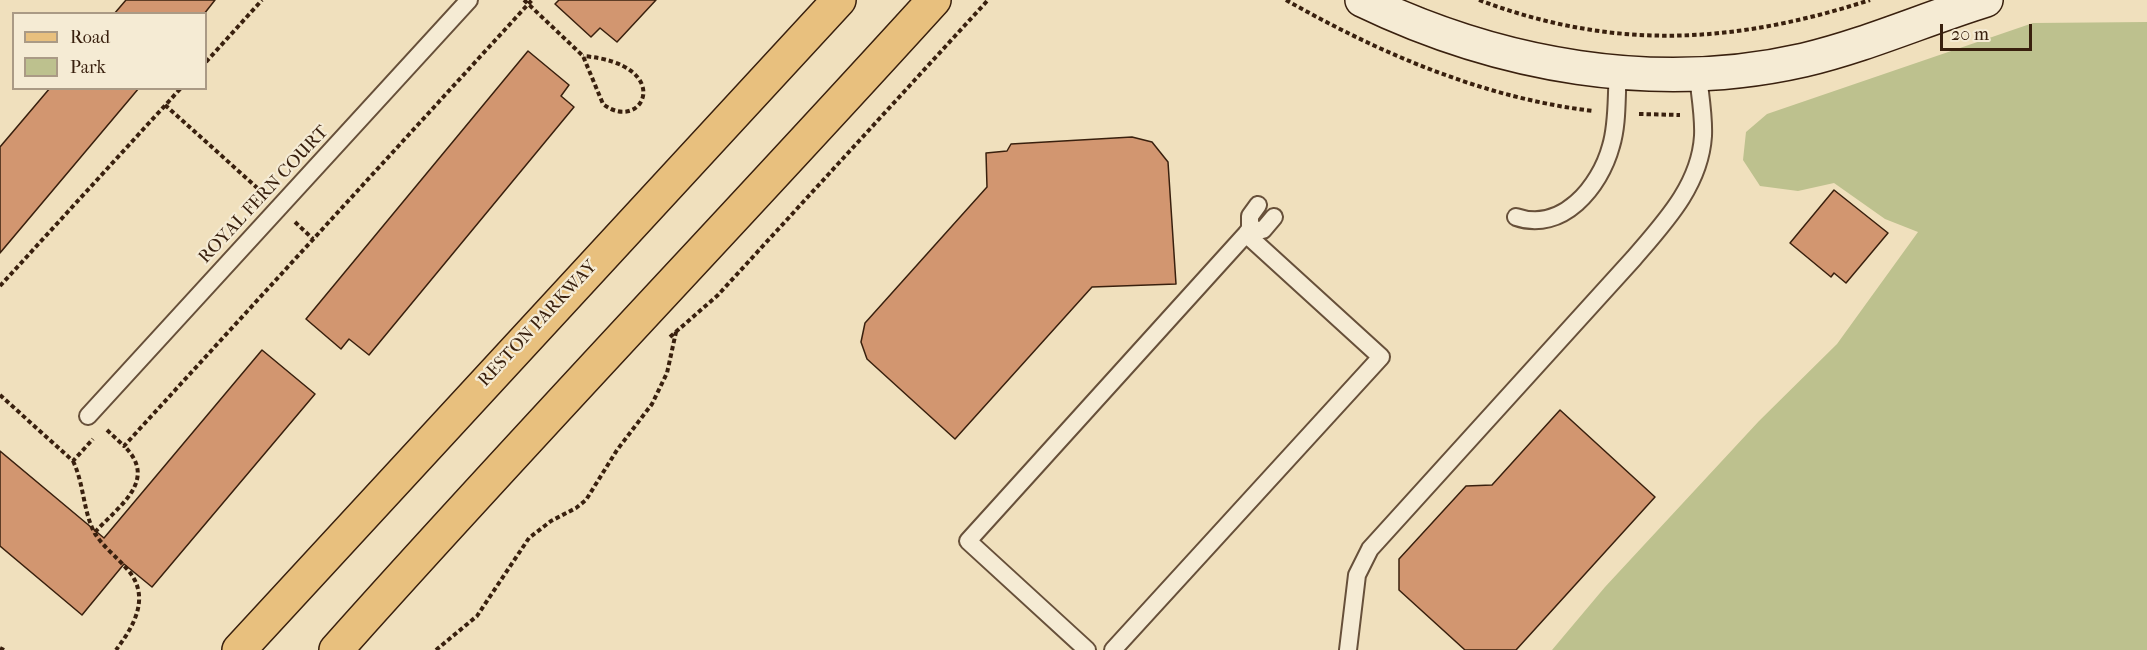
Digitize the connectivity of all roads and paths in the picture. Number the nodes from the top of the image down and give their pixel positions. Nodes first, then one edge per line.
1 (262, 0) edge
2 (470, 0) edge
3 (839, 0) edge
4 (934, 0) edge
5 (988, 0) edge
6 (1362, 0) edge
7 (1479, 0) edge
8 (1870, 0) edge
9 (1986, 0) edge
10 (528, 1) edge
11 (583, 56) junction
12 (207, 61) edge
13 (1618, 73) junction
14 (1698, 76) junction
15 (179, 90) edge
16 (165, 105) junction
17 (1258, 206) dead end
18 (279, 207) junction
19 (1274, 217) dead end
20 (1516, 217) dead end
21 (1248, 231) junction
22 (0, 286) edge
23 (88, 416) dead end
24 (124, 446) dead end
25 (73, 461) dead end
26 (95, 532) junction
27 (0, 648) edge
28 (4, 650) edge
29 (116, 650) edge
30 (239, 650) edge
31 (336, 650) edge
32 (436, 650) edge
33 (1087, 650) edge
34 (1113, 650) edge
35 (1348, 650) edge

1 - 12 path
2 - 18 lane, ROYAL FERN COURT
3 - 30 main road, RESTON PARKWAY
4 - 31 main road
5 - 32 path
6 - 13 street
7 - 8 path
9 - 14 street
10 - 11 path
10 - 18 path
11 - 11 path
13 - 14 street
13 - 20 lane
14 - 35 lane
15 - 16 path
16 - 18 path
16 - 22 path
17 - 21 lane
18 - 23 lane, ROYAL FERN COURT
19 - 21 lane
21 - 33 lane
21 - 34 lane
24 - 26 path
25 - 26 path
26 - 29 path
27 - 28 path

